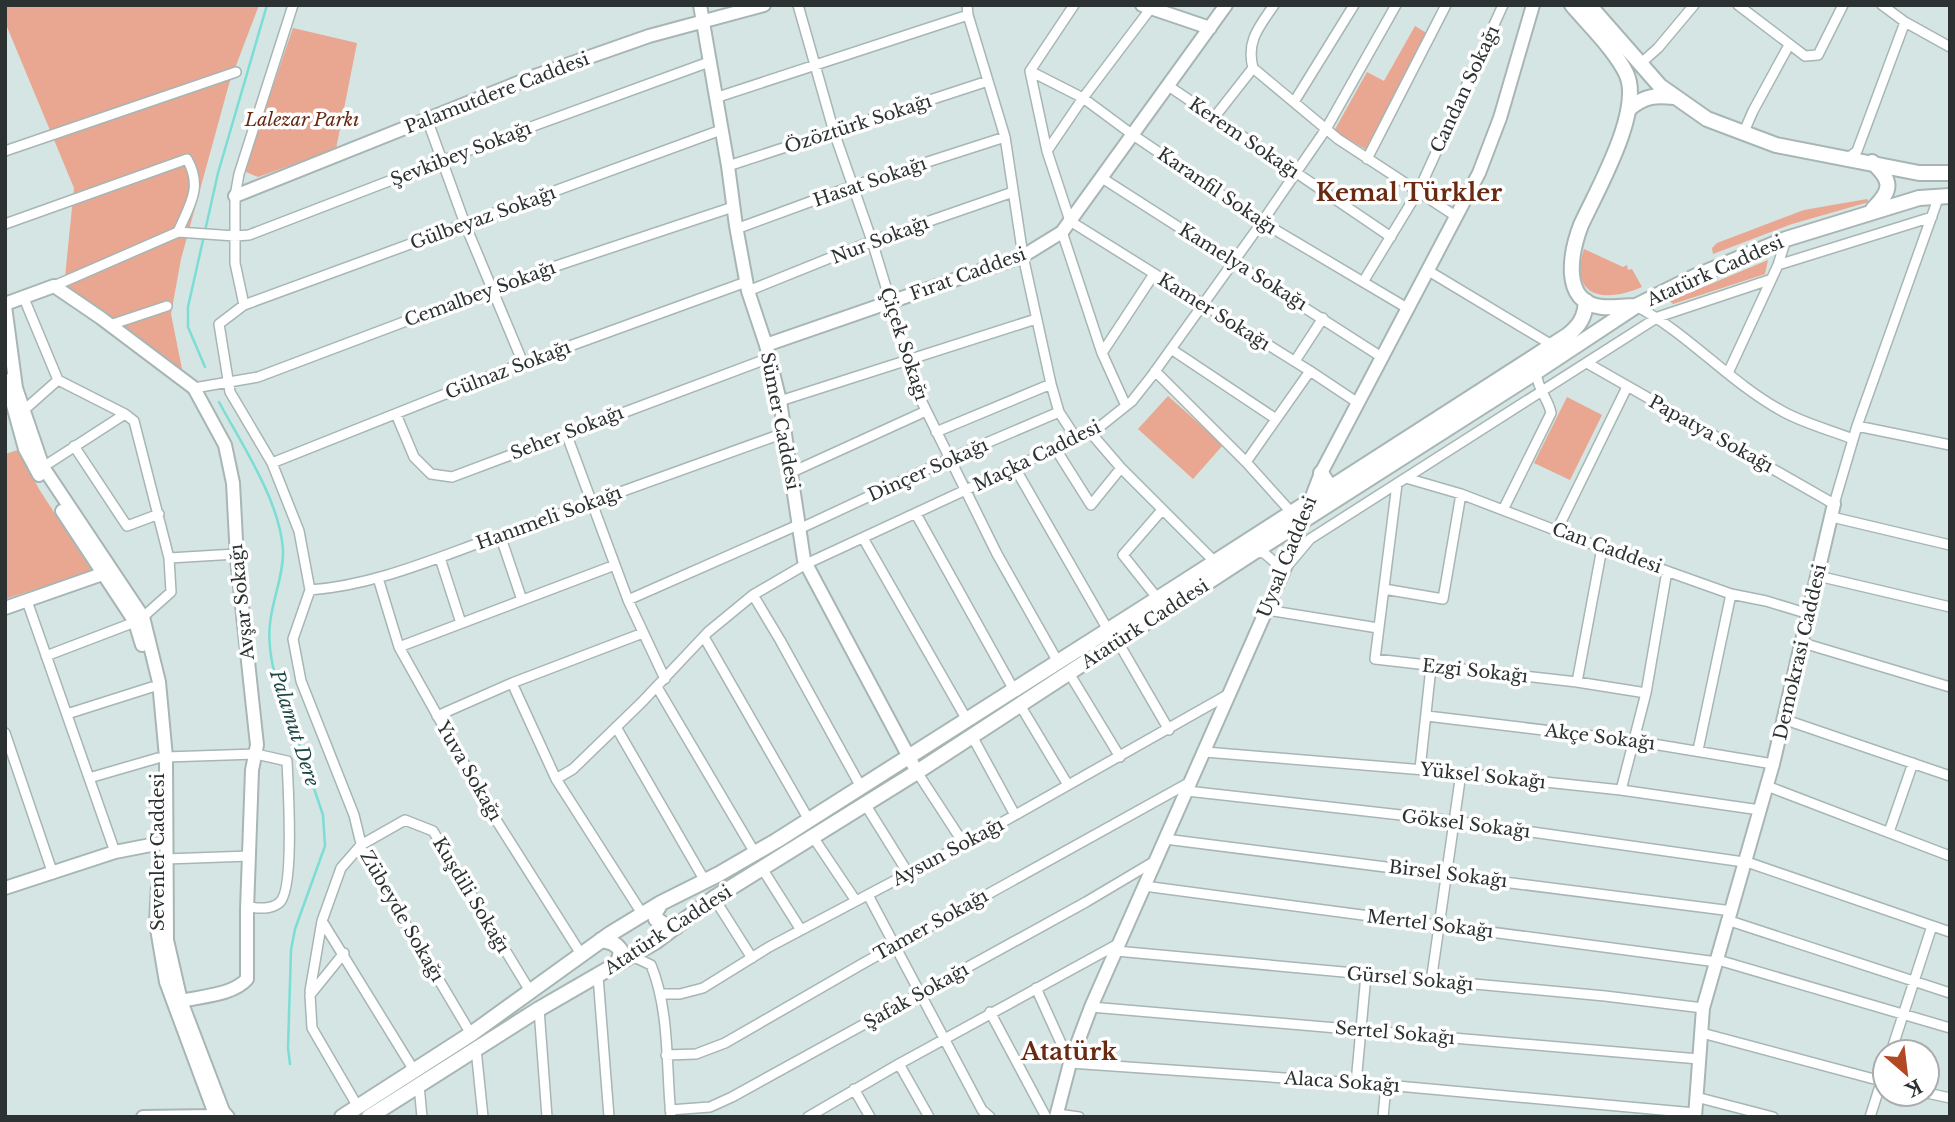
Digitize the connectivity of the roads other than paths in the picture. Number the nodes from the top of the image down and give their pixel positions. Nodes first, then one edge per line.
1 (293, 5) edge
2 (700, 5) edge
3 (764, 5) edge
4 (799, 5) edge
5 (1074, 5) edge
6 (1226, 5) edge
7 (1274, 5) edge
8 (1354, 5) edge
9 (1396, 5) edge
10 (1446, 5) edge
11 (1503, 5) edge
12 (1533, 5) edge
13 (1572, 5) edge
14 (1590, 5) edge
15 (1694, 5) edge
16 (1738, 5) edge
17 (1843, 5) edge
18 (1882, 5) edge
19 (1147, 7) edge
20 (743, 8) edge
21 (967, 10) edge
22 (702, 21) junction
23 (1905, 22) junction
24 (1209, 28) junction
25 (1789, 45) junction
26 (1950, 47) edge
27 (709, 62) junction
28 (1640, 64) junction
29 (814, 66) junction
30 (1253, 68) junction
31 (1030, 71) junction
32 (236, 72) dead end
33 (988, 81) junction
34 (1167, 85) junction
35 (1674, 97) junction
36 (715, 98) junction
37 (1083, 98) junction
38 (1294, 102) junction
39 (1630, 108) junction
40 (427, 118) junction
41 (1213, 118) junction
42 (1326, 129) junction
43 (721, 130) junction
44 (1746, 130) junction
45 (834, 132) junction
46 (1133, 135) junction
47 (1006, 137) junction
48 (5, 151) edge
49 (1047, 151) junction
50 (1849, 157) junction
51 (1367, 159) junction
52 (442, 161) junction
53 (1872, 162) junction
54 (728, 166) junction
55 (1296, 172) junction
56 (1950, 173) edge
57 (1102, 178) junction
58 (853, 186) junction
59 (1419, 190) junction
60 (1013, 192) junction
61 (235, 196) junction
62 (1945, 196) edge
63 (733, 207) junction
64 (1869, 213) junction
65 (1457, 217) junction
66 (1932, 217) junction
67 (1262, 222) junction
68 (5, 224) edge
69 (465, 224) junction
70 (1066, 226) junction
71 (736, 229) junction
72 (178, 232) junction
73 (235, 236) junction
74 (1391, 237) junction
75 (1786, 239) junction
76 (872, 242) junction
77 (1023, 256) junction
78 (1234, 261) junction
79 (1778, 265) junction
80 (1427, 270) junction
81 (1154, 274) junction
82 (1769, 281) junction
83 (1363, 282) junction
84 (54, 286) junction
85 (747, 287) junction
86 (493, 288) junction
87 (23, 296) junction
88 (1586, 301) junction
89 (890, 302) junction
90 (5, 305) edge
91 (1203, 305) junction
92 (167, 306) dead end
93 (244, 306) junction
94 (1636, 306) junction
95 (1407, 308) junction
96 (1658, 317) junction
97 (1323, 318) junction
98 (1036, 319) junction
99 (110, 325) junction
100 (7, 341) edge
101 (1552, 345) junction
102 (1171, 349) junction
103 (767, 351) junction
104 (1102, 353) junction
105 (1382, 358) junction
106 (907, 360) junction
107 (1295, 361) junction
108 (523, 363) junction
109 (1587, 363) junction
110 (1310, 370) junction
111 (1156, 371) junction
112 (1536, 372) junction
113 (1728, 373) junction
114 (5, 376) edge
115 (58, 380) junction
116 (227, 382) junction
117 (1051, 384) junction
118 (1627, 387) junction
119 (194, 388) junction
120 (1541, 393) junction
121 (780, 401) junction
122 (1358, 403) junction
123 (1126, 406) junction
124 (23, 411) junction
125 (926, 411) junction
126 (1059, 412) junction
127 (125, 414) junction
128 (396, 414) junction
129 (1276, 419) junction
130 (1857, 426) junction
131 (936, 432) junction
132 (1090, 432) junction
133 (566, 433) junction
134 (784, 433) junction
135 (1076, 438) junction
136 (1853, 439) junction
137 (1950, 445) edge
138 (74, 446) junction
139 (1055, 448) junction
140 (950, 459) junction
141 (1246, 462) junction
142 (272, 463) junction
143 (43, 467) junction
144 (1015, 468) junction
145 (1121, 468) junction
146 (790, 473) junction
147 (1321, 473) junction
148 (1401, 481) junction
149 (1330, 487) junction
150 (965, 491) junction
151 (1348, 493) junction
152 (1461, 494) junction
153 (1310, 500) junction
154 (592, 503) junction
155 (1162, 510) junction
156 (1503, 510) junction
157 (1833, 510) junction
158 (159, 514) junction
159 (916, 514) junction
160 (1297, 518) junction
161 (798, 527) junction
162 (1557, 530) junction
163 (500, 535) junction
164 (863, 538) junction
165 (1950, 545) edge
166 (1602, 548) junction
167 (1254, 552) junction
168 (236, 554) junction
169 (169, 558) junction
170 (440, 558) junction
171 (1215, 562) junction
172 (806, 564) junction
173 (615, 565) junction
174 (1284, 570) junction
175 (1667, 571) junction
176 (106, 573) junction
177 (1818, 576) junction
178 (378, 578) junction
179 (1384, 589) junction
180 (310, 590) junction
181 (1731, 594) junction
182 (753, 595) junction
183 (1158, 599) junction
184 (522, 600) junction
185 (628, 600) junction
186 (27, 601) junction
187 (1950, 607) edge
188 (5, 608) edge
189 (1267, 610) junction
190 (1809, 614) junction
191 (139, 620) junction
192 (461, 623) junction
193 (1378, 628) junction
194 (643, 633) junction
195 (1113, 636) junction
196 (704, 637) junction
197 (1803, 643) junction
198 (399, 647) junction
199 (46, 656) junction
200 (1058, 662) junction
201 (1430, 667) junction
202 (1069, 673) junction
203 (665, 678) junction
204 (1577, 682) junction
205 (512, 683) junction
206 (152, 687) junction
207 (657, 687) junction
208 (1950, 687) edge
209 (1014, 690) junction
210 (1230, 693) junction
211 (1646, 693) junction
212 (1020, 705) junction
213 (67, 714) junction
214 (437, 716) junction
215 (1427, 716) junction
216 (1783, 719) junction
217 (967, 720) junction
218 (616, 727) junction
219 (1169, 730) junction
220 (5, 733) edge
221 (972, 736) junction
222 (1635, 741) junction
223 (1698, 750) junction
224 (1205, 752) junction
225 (256, 754) junction
226 (162, 757) junction
227 (909, 757) junction
228 (1120, 757) junction
229 (1913, 763) junction
230 (1773, 764) junction
231 (1420, 769) junction
232 (917, 772) junction
233 (1461, 773) junction
234 (1950, 775) edge
235 (89, 778) junction
236 (556, 779) junction
237 (1190, 785) junction
238 (1068, 786) junction
239 (1767, 786) junction
240 (861, 787) junction
241 (1622, 790) junction
242 (865, 804) junction
243 (1760, 810) junction
244 (1015, 815) junction
245 (809, 820) junction
246 (1454, 821) junction
247 (1889, 832) junction
248 (813, 836) junction
249 (1165, 839) junction
250 (162, 842) junction
251 (964, 844) junction
252 (361, 845) junction
253 (115, 852) junction
254 (755, 853) junction
255 (250, 856) junction
256 (1950, 856) edge
257 (165, 859) junction
258 (1155, 861) junction
259 (1744, 862) junction
260 (763, 870) junction
261 (908, 873) junction
262 (1447, 873) junction
263 (53, 874) junction
264 (705, 881) junction
265 (1144, 886) junction
266 (5, 888) edge
267 (868, 895) junction
268 (714, 898) junction
269 (856, 901) junction
270 (661, 903) junction
271 (247, 907) junction
272 (643, 915) junction
273 (1731, 916) junction
274 (322, 921) junction
275 (1439, 925) junction
276 (1932, 926) junction
277 (676, 927) junction
278 (801, 930) junction
279 (1950, 932) edge
280 (601, 940) junction
281 (895, 945) junction
282 (1118, 947) junction
283 (344, 953) junction
284 (581, 954) junction
285 (632, 956) junction
286 (751, 958) junction
287 (1717, 961) junction
288 (604, 972) junction
289 (1366, 975) junction
290 (1914, 981) junction
291 (1431, 982) junction
292 (1036, 988) junction
293 (530, 991) junction
294 (920, 993) junction
295 (1950, 993) edge
296 (660, 994) junction
297 (310, 995) junction
298 (181, 1001) junction
299 (1091, 1007) junction
300 (1703, 1008) junction
301 (540, 1009) junction
302 (990, 1012) junction
303 (1903, 1014) junction
304 (1950, 1028) edge
305 (1362, 1030) junction
306 (1702, 1033) junction
307 (471, 1034) junction
308 (944, 1038) junction
309 (1895, 1038) edge
310 (476, 1049) junction
311 (666, 1055) junction
312 (1699, 1059) junction
313 (1070, 1063) junction
314 (899, 1064) junction
315 (417, 1078) junction
316 (1871, 1078) edge
317 (1356, 1083) junction
318 (1386, 1085) junction
319 (854, 1089) junction
320 (1696, 1097) junction
321 (364, 1112) edge
322 (670, 1113) edge
323 (220, 1115) edge
324 (1695, 1115) edge
325 (809, 1116) edge
326 (1053, 1116) edge
327 (143, 1117) edge
328 (342, 1117) edge
329 (422, 1117) edge
330 (483, 1117) edge
331 (547, 1117) edge
332 (609, 1117) edge
333 (870, 1117) edge
334 (929, 1117) edge
335 (990, 1117) edge
336 (1079, 1117) edge
337 (1383, 1117) edge
338 (1773, 1117) edge

1 - 61 street
2 - 22 street, Sümer Caddesi
3 - 20 street, Palamutdere Caddesi
4 - 29 street, Çiçek Sokağı
5 - 31 street
6 - 24 street, Fırat Caddesi
7 - 30 street
8 - 38 street
9 - 42 street, Maçka Caddesi
10 - 51 street
11 - 59 street, Candan Sokağı
12 - 65 street, Uysal Caddesi
13 - 39 main road
14 - 28 main road
15 - 28 street
16 - 25 street
17 - 25 street
18 - 23 street
19 - 24 street
19 - 37 street
20 - 22 street, Palamutdere Caddesi
21 - 29 street
21 - 33 street
22 - 27 street, Sümer Caddesi
22 - 40 street, Palamutdere Caddesi
23 - 26 street
23 - 50 street
24 - 34 street, Fırat Caddesi
25 - 44 street
27 - 36 street, Sümer Caddesi
27 - 52 street, Şevkibey Sokağı
28 - 35 main road
29 - 36 street
29 - 45 street, Çiçek Sokağı
30 - 38 street
30 - 41 street
31 - 37 street, Karanfil Sokağı
31 - 49 street
32 - 48 street
33 - 45 street, Özöztürk Sokağı
33 - 47 street
34 - 41 street, Kerem Sokağı
34 - 46 street, Fırat Caddesi
35 - 39 main road
35 - 44 main road
36 - 43 street, Sümer Caddesi
37 - 46 street, Karanfil Sokağı
37 - 49 street
38 - 42 street
39 - 88 main road
40 - 52 street
40 - 61 street, Palamutdere Caddesi
41 - 55 street, Kerem Sokağı
42 - 51 street
42 - 55 street, Maçka Caddesi
43 - 54 street, Sümer Caddesi
43 - 69 street, Gülbeyaz Sokağı
44 - 50 main road
45 - 54 street, Özöztürk Sokağı
45 - 58 street, Çiçek Sokağı
46 - 57 street, Fırat Caddesi
46 - 67 street, Karanfil Sokağı
47 - 58 street, Hasat Sokağı
47 - 60 street
49 - 70 street
50 - 53 main road
51 - 59 street
52 - 69 street
52 - 73 street, Şevkibey Sokağı
53 - 56 main road
53 - 64 main road
54 - 63 street, Sümer Caddesi
55 - 67 street, Maçka Caddesi
55 - 74 street, Kerem Sokağı
57 - 70 street, Fırat Caddesi
57 - 78 street, Kamelya Sokağı
58 - 71 street, Hasat Sokağı
58 - 76 street, Çiçek Sokağı
59 - 65 street
59 - 74 street, Candan Sokağı
60 - 76 street, Nur Sokağı
60 - 77 street
61 - 73 street
62 - 64 main road, Atatürk Caddesi
62 - 66 street, Demokrasi Caddesi
63 - 71 street, Sümer Caddesi
63 - 86 street, Cemalbey Sokağı
64 - 75 main road, Atatürk Caddesi
65 - 80 street, Uysal Caddesi
66 - 79 street
66 - 130 street, Demokrasi Caddesi
67 - 78 street, Maçka Caddesi
67 - 83 street, Karanfil Sokağı
68 - 72 street
69 - 86 street
69 - 93 street, Gülbeyaz Sokağı
70 - 77 street, Fırat Caddesi
70 - 81 street, Kamer Sokağı
70 - 104 street
71 - 85 street, Sümer Caddesi
72 - 73 street, Şevkibey Sokağı
72 - 84 street
73 - 93 street
74 - 83 street, Candan Sokağı
75 - 79 street
75 - 94 main road, Atatürk Caddesi
76 - 85 street, Nur Sokağı
76 - 89 street, Çiçek Sokağı
77 - 89 street, Fırat Caddesi
77 - 98 street
78 - 91 street, Maçka Caddesi
78 - 97 street, Kamelya Sokağı
79 - 82 street
80 - 95 street, Uysal Caddesi
80 - 101 street
81 - 91 street, Kamer Sokağı
81 - 104 street
82 - 96 street
82 - 113 street
83 - 95 street, Karanfil Sokağı
84 - 87 street
84 - 99 street, Avşar Sokağı
85 - 103 street, Sümer Caddesi
85 - 108 street, Gülnaz Sokağı
86 - 108 street
86 - 116 street, Cemalbey Sokağı
87 - 90 street
87 - 115 street
88 - 94 main road
88 - 101 main road, Atatürk Caddesi
89 - 103 street, Fırat Caddesi
89 - 106 street, Çiçek Sokağı
90 - 100 street, Sevenler Caddesi
91 - 102 street, Maçka Caddesi
91 - 107 street, Kamer Sokağı
92 - 99 street
93 - 116 street, Zübeyde Sokağı
94 - 96 street
94 - 112 main road, Atatürk Caddesi
95 - 105 street, Uysal Caddesi
96 - 109 street
96 - 113 street
97 - 105 street, Kamelya Sokağı
97 - 107 street
98 - 106 street
98 - 117 street
99 - 119 street, Avşar Sokağı
100 - 124 street, Sevenler Caddesi
101 - 149 main road, Atatürk Caddesi
102 - 111 street, Maçka Caddesi
102 - 129 street
103 - 121 street, Sümer Caddesi
103 - 133 street, Seher Sokağı
104 - 123 street
105 - 122 street, Uysal Caddesi
106 - 121 street
106 - 125 street, Çiçek Sokağı
107 - 110 street, Kamer Sokağı
108 - 128 street, Gülnaz Sokağı
109 - 118 street, Papatya Sokağı
109 - 120 street
110 - 122 street, Kamer Sokağı
110 - 129 street
111 - 123 street, Maçka Caddesi
111 - 141 street
112 - 120 street
112 - 151 main road, Atatürk Caddesi
113 - 136 street
114 - 176 street, Sevenler Caddesi
115 - 124 street
115 - 127 street
116 - 119 street, Cemalbey Sokağı
116 - 142 street, Zübeyde Sokağı
117 - 126 street
117 - 131 street
118 - 157 street, Papatya Sokağı
118 - 162 street
119 - 168 street, Avşar Sokağı
120 - 148 street
120 - 156 street
121 - 134 street, Sümer Caddesi
122 - 147 street, Uysal Caddesi
123 - 132 street, Maçka Caddesi
124 - 143 street, Sevenler Caddesi
125 - 131 street, Çiçek Sokağı
125 - 146 street
126 - 135 street
126 - 140 street, Dinçer Sokağı
127 - 138 street
127 - 158 street
128 - 133 street, Seher Sokağı
128 - 142 street, Gülnaz Sokağı
129 - 141 street
130 - 136 street, Demokrasi Caddesi
130 - 137 street
131 - 140 street, Çiçek Sokağı
132 - 135 street, Maçka Caddesi
132 - 145 street
133 - 154 street
134 - 146 street, Sümer Caddesi
134 - 154 street, Hanımeli Sokağı
135 - 139 street, Maçka Caddesi
136 - 157 street, Demokrasi Caddesi
138 - 143 street
138 - 158 street
139 - 144 street, Maçka Caddesi
139 - 145 street
140 - 150 street, Çiçek Sokağı
140 - 161 street, Dinçer Sokağı
141 - 160 street
142 - 180 street, Zübeyde Sokağı
143 - 176 street, Sevenler Caddesi
144 - 150 street, Maçka Caddesi
144 - 195 street
145 - 155 street
146 - 161 street, Sümer Caddesi
147 - 149 main road
147 - 153 street, Uysal Caddesi
148 - 152 street, Can Caddesi
148 - 174 street
148 - 179 street, Ezgi Sokağı
149 - 151 main road
149 - 153 main road, Atatürk Caddesi
150 - 159 street, Maçka Caddesi
150 - 200 street, Çiçek Sokağı
151 - 160 main road, Atatürk Caddesi
152 - 156 street, Can Caddesi
152 - 179 street
153 - 160 main road, Atatürk Caddesi
154 - 163 street, Hanımeli Sokağı
154 - 173 street
155 - 171 street
155 - 183 street
156 - 162 street, Can Caddesi
157 - 165 street, Papatya Sokağı
157 - 177 street, Demokrasi Caddesi
158 - 169 street
159 - 164 street, Maçka Caddesi
159 - 209 street
160 - 167 main road, Atatürk Caddesi
160 - 171 main road, Atatürk Caddesi
160 - 174 street, Uysal Caddesi
161 - 172 street, Sümer Caddesi
161 - 185 street, Dinçer Sokağı
162 - 166 street, Can Caddesi
163 - 170 street, Hanımeli Sokağı
163 - 184 street
164 - 172 street, Maçka Caddesi
164 - 217 street
166 - 175 street, Can Caddesi
166 - 204 street
167 - 174 street
167 - 195 main road, Atatürk Caddesi
168 - 169 street
168 - 225 street, Avşar Sokağı
169 - 191 street
170 - 178 street, Hanımeli Sokağı
170 - 192 street
171 - 183 main road, Atatürk Caddesi
172 - 182 street, Maçka Caddesi
172 - 227 street, Sümer Caddesi
173 - 184 street
173 - 185 street
174 - 189 street, Uysal Caddesi
175 - 181 street, Can Caddesi
175 - 211 street
176 - 186 street
176 - 191 street, Sevenler Caddesi
177 - 187 street
177 - 190 street, Demokrasi Caddesi
178 - 180 street, Hanımeli Sokağı
178 - 198 street, Yuva Sokağı
179 - 193 street, Ezgi Sokağı
180 - 252 street, Zübeyde Sokağı
181 - 190 street, Can Caddesi
181 - 223 street
182 - 196 street, Maçka Caddesi
182 - 240 street
183 - 195 main road, Atatürk Caddesi
184 - 192 street
185 - 194 street
186 - 188 street
186 - 199 street
189 - 193 street
189 - 210 street, Uysal Caddesi
190 - 197 street, Demokrasi Caddesi
191 - 199 street
191 - 206 street, Sevenler Caddesi
191 - 226 street, Sevenler Caddesi
192 - 198 street
193 - 201 street, Ezgi Sokağı
194 - 203 street
194 - 205 street
195 - 200 main road, Atatürk Caddesi
195 - 202 main road, Atatürk Caddesi
195 - 219 street
196 - 203 street, Maçka Caddesi
196 - 245 street
197 - 208 street
197 - 216 street, Demokrasi Caddesi
198 - 214 street, Yuva Sokağı
199 - 213 street
200 - 209 main road, Atatürk Caddesi
201 - 204 street, Ezgi Sokağı
201 - 215 street
202 - 212 main road, Atatürk Caddesi
202 - 228 street
203 - 207 street, Maçka Caddesi
204 - 211 street, Ezgi Sokağı
205 - 214 street
205 - 236 street
206 - 213 street
206 - 226 street, Sevenler Caddesi
207 - 218 street, Maçka Caddesi
207 - 254 street
209 - 217 main road, Atatürk Caddesi
210 - 219 street, Aysun Sokağı
210 - 224 street, Uysal Caddesi
211 - 222 street
212 - 221 main road, Atatürk Caddesi
212 - 238 street
213 - 235 street
214 - 284 street, Yuva Sokağı
215 - 222 street, Akçe Sokağı
215 - 231 street
216 - 229 street
216 - 230 street, Demokrasi Caddesi
217 - 227 main road, Atatürk Caddesi
218 - 236 street, Maçka Caddesi
218 - 264 street
219 - 228 street, Aysun Sokağı
220 - 263 street
221 - 232 main road, Atatürk Caddesi
221 - 244 street
222 - 223 street, Akçe Sokağı
222 - 241 street
223 - 230 street, Akçe Sokağı
224 - 231 street, Yüksel Sokağı
224 - 237 street, Uysal Caddesi
225 - 226 street
225 - 255 street, Avşar Sokağı
225 - 271 street
226 - 235 street
226 - 250 street, Sevenler Caddesi
227 - 232 street, Sümer Caddesi
227 - 240 main road, Atatürk Caddesi
228 - 238 street, Aysun Sokağı
229 - 234 street
229 - 247 street
230 - 239 street, Demokrasi Caddesi
231 - 233 street, Yüksel Sokağı
232 - 242 main road, Atatürk Caddesi
232 - 251 street
233 - 241 street, Yüksel Sokağı
233 - 246 street
235 - 253 street
236 - 272 street
237 - 246 street, Göksel Sokağı
237 - 249 street, Uysal Caddesi
237 - 281 street, Tamer Sokağı
238 - 244 street, Aysun Sokağı
239 - 243 street, Demokrasi Caddesi
239 - 247 street
240 - 245 main road, Atatürk Caddesi
241 - 243 street, Yüksel Sokağı
242 - 248 main road, Atatürk Caddesi
242 - 261 street
243 - 259 street, Demokrasi Caddesi
244 - 251 street, Aysun Sokağı
245 - 254 main road, Atatürk Caddesi
246 - 259 street, Göksel Sokağı
246 - 262 street
247 - 256 street
248 - 260 main road, Atatürk Caddesi
248 - 269 street
249 - 258 street, Uysal Caddesi
249 - 262 street, Birsel Sokağı
250 - 253 street
250 - 257 street, Sevenler Caddesi
250 - 323 street, Sevenler Caddesi
251 - 261 street, Aysun Sokağı
252 - 274 street
252 - 293 street, Kuşdili Sokağı
252 - 307 street, Zübeyde Sokağı
253 - 263 street
254 - 264 main road, Atatürk Caddesi
255 - 257 street, Sevenler Caddesi
255 - 271 street, Avşar Sokağı
257 - 298 street, Sevenler Caddesi
258 - 265 street, Uysal Caddesi
258 - 294 street, Şafak Sokağı
259 - 273 street, Demokrasi Caddesi
259 - 276 street, Göksel Sokağı
260 - 268 main road, Atatürk Caddesi
260 - 278 street
261 - 267 street, Aysun Sokağı
262 - 273 street, Birsel Sokağı
262 - 275 street
263 - 266 street
264 - 270 main road, Atatürk Caddesi
265 - 275 street, Mertel Sokağı
265 - 282 street, Uysal Caddesi
267 - 269 street, Aysun Sokağı
267 - 281 street
268 - 277 main road, Atatürk Caddesi
268 - 286 street
269 - 278 street, Aysun Sokağı
270 - 272 main road, Atatürk Caddesi
270 - 277 main road
271 - 298 street, Avşar Sokağı
272 - 280 main road, Atatürk Caddesi
273 - 287 street, Demokrasi Caddesi
273 - 290 street, Birsel Sokağı
274 - 283 street
274 - 297 street
275 - 287 street, Mertel Sokağı
275 - 291 street
276 - 279 street, Göksel Sokağı
276 - 290 street
277 - 285 main road, Atatürk Caddesi
278 - 286 street, Aysun Sokağı
280 - 284 main road, Atatürk Caddesi
280 - 288 main road
281 - 294 street
281 - 311 street, Tamer Sokağı
282 - 289 street, Gürsel Sokağı
282 - 292 street
282 - 299 street, Uysal Caddesi
283 - 297 street
283 - 315 street
284 - 293 main road, Atatürk Caddesi
285 - 288 main road, Atatürk Caddesi
285 - 296 street
286 - 296 street, Aysun Sokağı
287 - 300 street, Demokrasi Caddesi
287 - 303 street, Mertel Sokağı
288 - 301 main road, Atatürk Caddesi
288 - 332 street
289 - 291 street, Gürsel Sokağı
289 - 305 street
290 - 295 street, Birsel Sokağı
290 - 303 street
291 - 300 street, Gürsel Sokağı
292 - 302 street
292 - 313 street
293 - 307 main road, Atatürk Caddesi
294 - 308 street
294 - 322 street, Şafak Sokağı
296 - 311 street
297 - 321 street
298 - 323 street, Sevenler Caddesi
299 - 305 street, Sertel Sokağı
299 - 313 street, Uysal Caddesi
300 - 306 street, Demokrasi Caddesi
301 - 310 main road, Atatürk Caddesi
301 - 331 street
302 - 308 street
302 - 326 street
303 - 304 street, Mertel Sokağı
303 - 309 street
305 - 312 street, Sertel Sokağı
305 - 317 street
306 - 312 street, Demokrasi Caddesi
306 - 316 street
307 - 315 main road, Atatürk Caddesi
308 - 314 street
308 - 335 street
310 - 315 main road, Atatürk Caddesi
310 - 330 street
311 - 322 street
312 - 320 street, Demokrasi Caddesi
313 - 317 street, Alaca Sokağı
313 - 326 street, Uysal Caddesi
314 - 319 street
314 - 334 street
315 - 321 main road, Atatürk Caddesi
315 - 329 street
317 - 318 street, Alaca Sokağı
318 - 324 street, Alaca Sokağı
318 - 337 street
319 - 325 street
319 - 333 street
320 - 324 street, Demokrasi Caddesi
320 - 338 street
321 - 328 main road, Atatürk Caddesi
323 - 327 street
326 - 336 street

